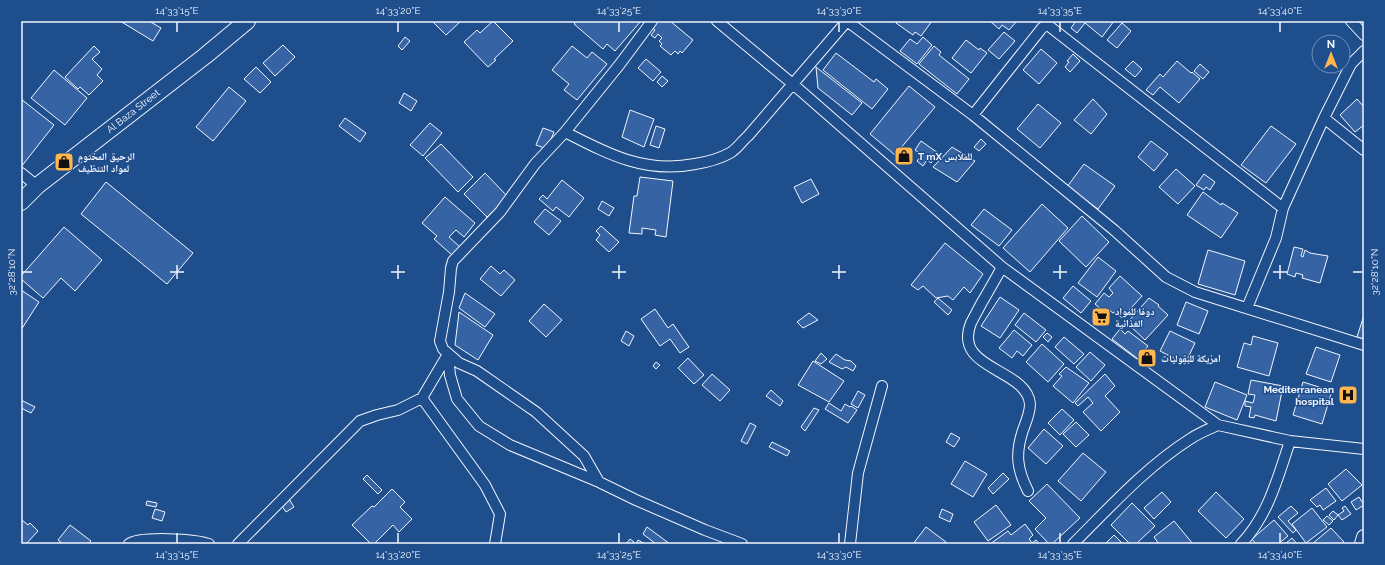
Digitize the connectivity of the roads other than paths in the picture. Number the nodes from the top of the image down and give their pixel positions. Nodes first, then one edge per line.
1 (247, 21) edge
2 (652, 21) edge
3 (717, 21) edge
4 (847, 21) edge
5 (1351, 21) edge
6 (1364, 35) edge
7 (1364, 52) edge
8 (794, 84) junction
9 (973, 115) junction
10 (1324, 118) junction
11 (564, 132) junction
12 (1364, 150) edge
13 (21, 173) edge
14 (37, 186) junction
15 (21, 202) edge
16 (1283, 208) junction
17 (1002, 267) junction
18 (1247, 308) junction
19 (1364, 345) edge
20 (448, 354) junction
21 (882, 386) dead end
22 (422, 398) junction
23 (1218, 425) junction
24 (1290, 441) junction
25 (1364, 449) edge
26 (599, 482) junction
27 (1028, 491) dead end
28 (1364, 538) edge
29 (129, 544) edge
30 (209, 544) edge
31 (238, 544) edge
32 (495, 544) edge
33 (742, 544) edge
34 (850, 544) edge
35 (1073, 544) edge
36 (1241, 544) edge
37 (1362, 544) edge

1 - 14 main road, Al Baza Street
2 - 11 street
3 - 8 street
4 - 8 street
4 - 9 street
5 - 6 street
7 - 10 street
8 - 11 street
8 - 17 street
9 - 16 street
9 - 18 street
10 - 12 street
10 - 16 street
11 - 20 street
13 - 14 street
14 - 15 main road, Al Baza Street
16 - 18 street
17 - 23 street
17 - 27 street
18 - 19 street
20 - 22 street
20 - 26 street
20 - 26 street
21 - 34 street
22 - 31 street
22 - 32 street
23 - 24 street
23 - 35 street
24 - 25 street
24 - 36 street
26 - 33 street
28 - 37 street
29 - 30 street

